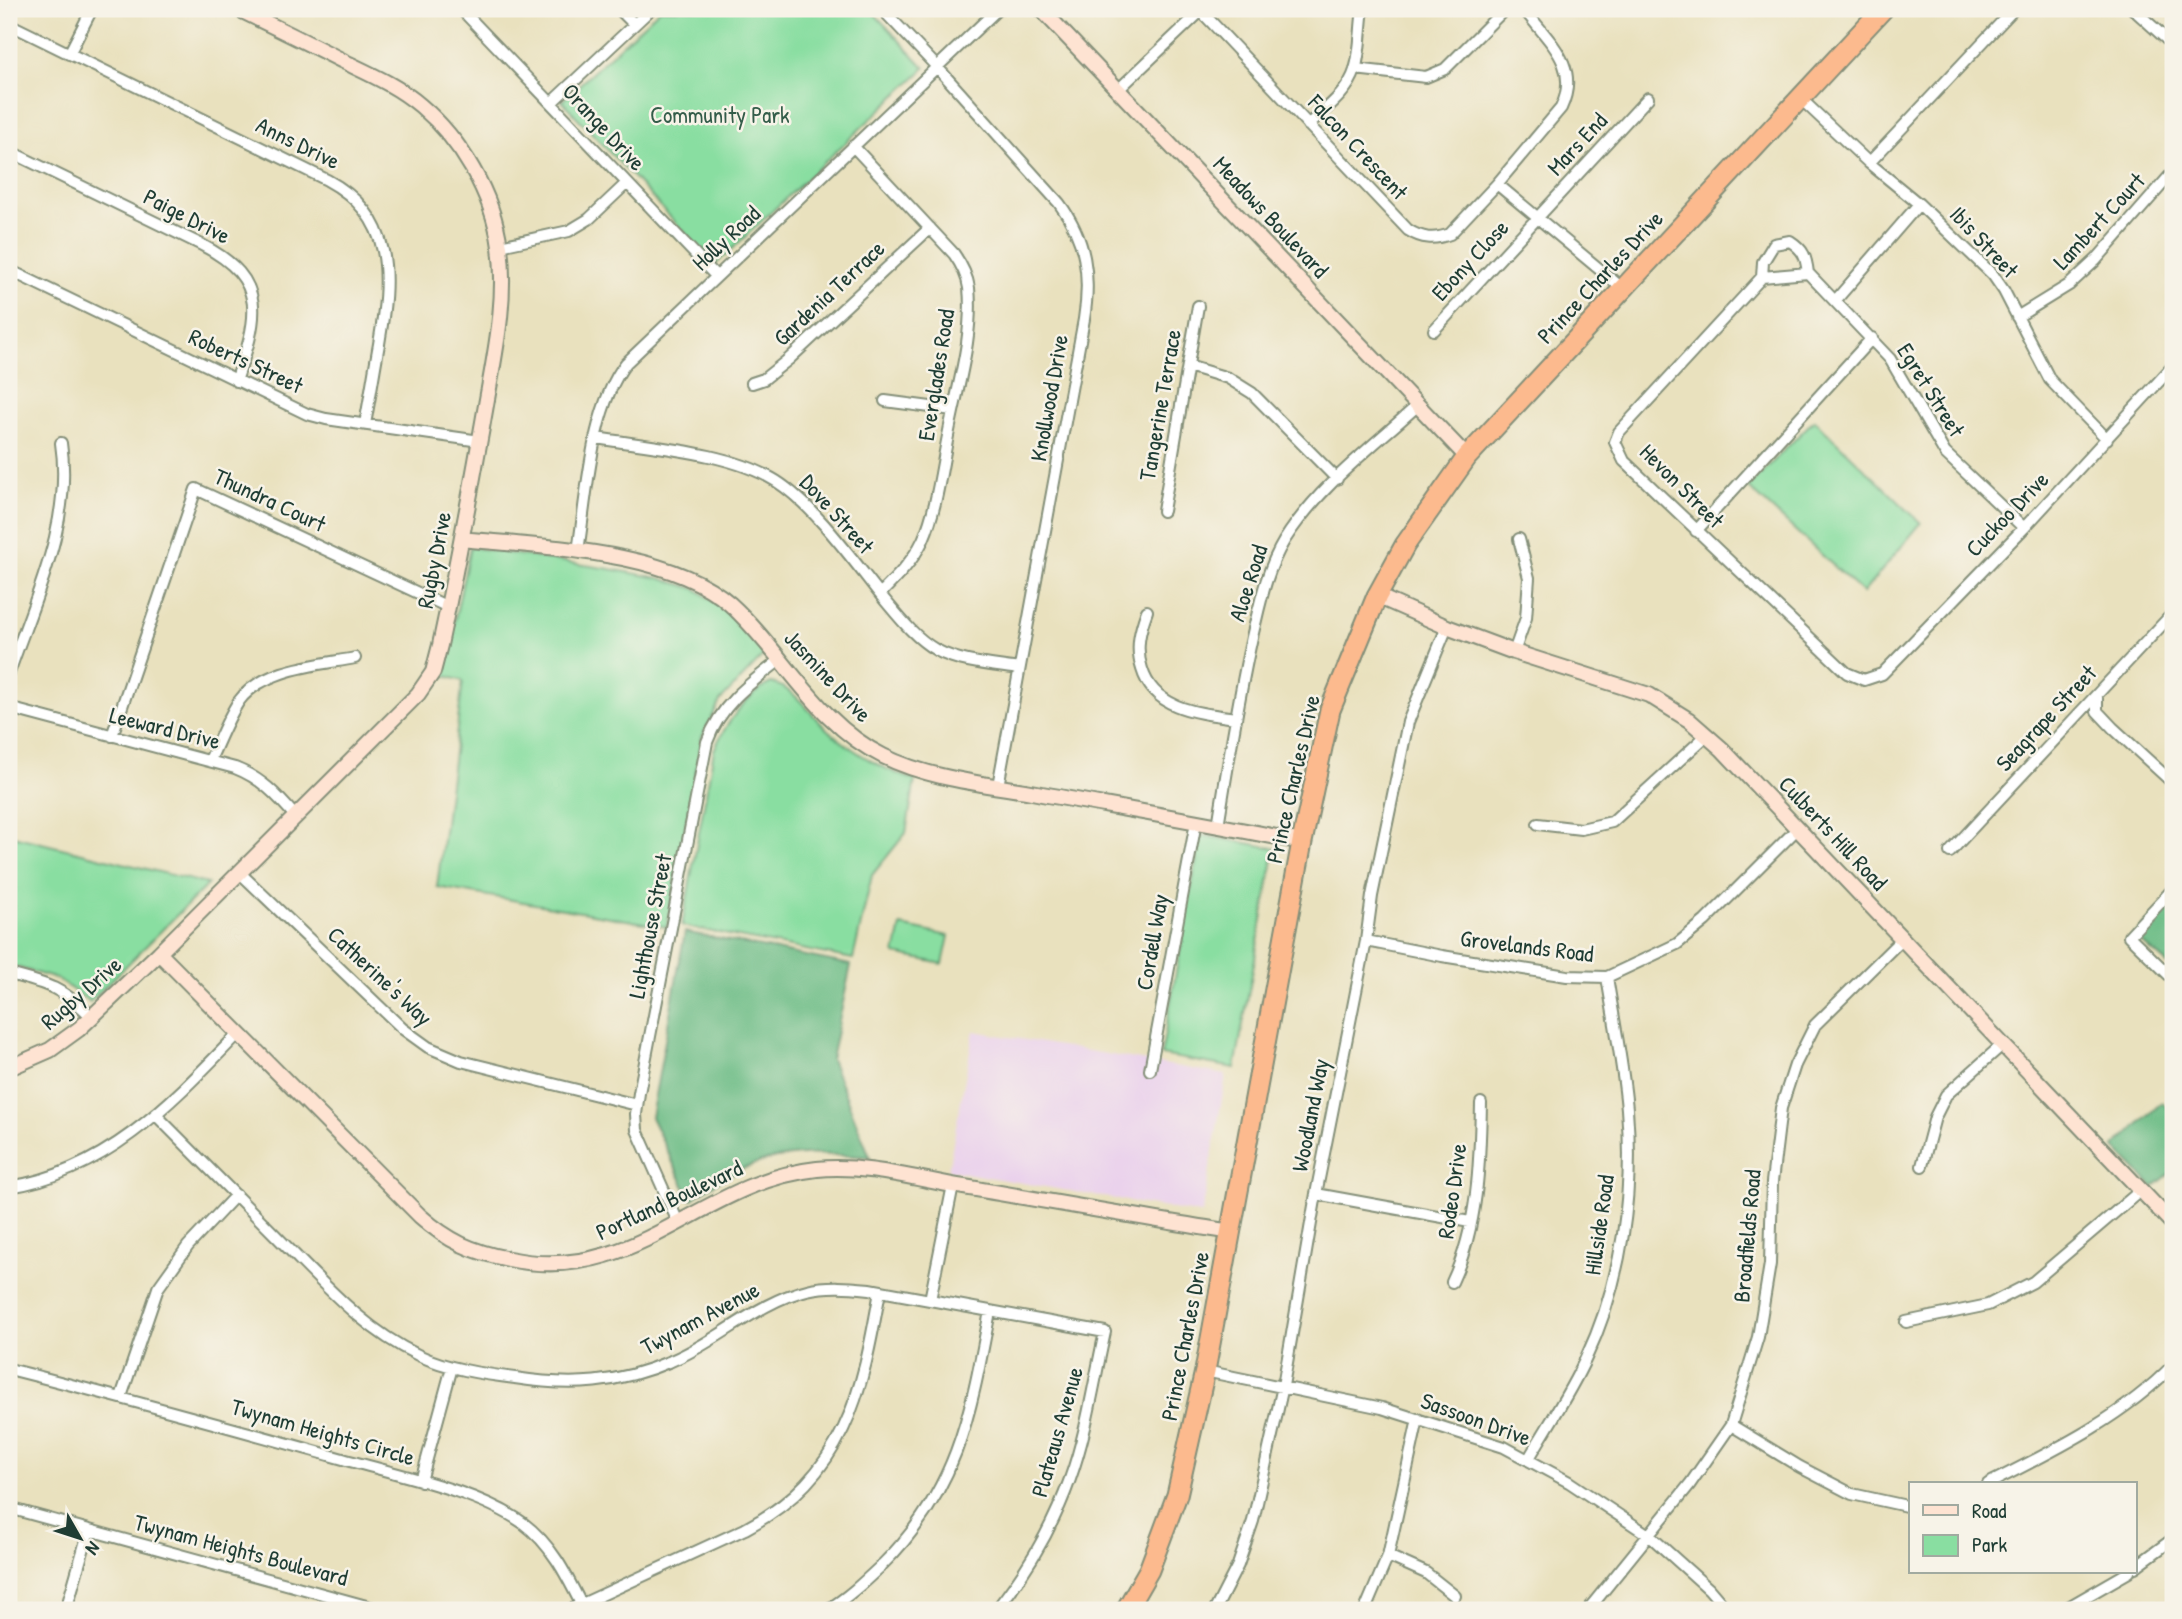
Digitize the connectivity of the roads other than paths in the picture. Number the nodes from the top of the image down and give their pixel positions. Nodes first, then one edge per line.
1 (93, 9) edge
2 (238, 9) edge
3 (461, 9) edge
4 (619, 9) edge
5 (651, 9) edge
6 (882, 9) edge
7 (998, 9) edge
8 (1041, 9) edge
9 (1363, 9) edge
10 (1505, 9) edge
11 (1524, 9) edge
12 (1883, 9) edge
13 (2014, 9) edge
14 (2133, 9) edge
15 (1200, 10) edge
16 (9, 24) edge
17 (634, 24) junction
18 (2173, 46) edge
19 (69, 54) junction
20 (937, 66) junction
21 (1355, 69) junction
22 (1119, 89) junction
23 (1648, 98) dead end
24 (1800, 98) junction
25 (552, 102) junction
26 (1308, 125) junction
27 (853, 146) junction
28 (9, 151) edge
29 (1869, 163) junction
30 (2173, 172) edge
31 (628, 183) junction
32 (1497, 184) junction
33 (1919, 204) junction
34 (1537, 218) junction
35 (930, 228) junction
36 (500, 246) junction
37 (9, 270) edge
38 (1808, 273) junction
39 (716, 276) junction
40 (1762, 277) junction
41 (1622, 288) junction
42 (1835, 301) junction
43 (1198, 306) dead end
44 (2017, 317) junction
45 (1434, 330) dead end
46 (1872, 338) junction
47 (1188, 366) junction
48 (2172, 371) edge
49 (236, 381) junction
50 (752, 383) dead end
51 (885, 401) dead end
52 (1418, 405) junction
53 (953, 410) junction
54 (365, 424) junction
55 (596, 438) junction
56 (2107, 439) junction
57 (480, 441) junction
58 (61, 443) dead end
59 (1467, 457) junction
60 (1337, 479) junction
61 (1163, 511) dead end
62 (2024, 528) junction
63 (1696, 531) junction
64 (461, 539) junction
65 (1519, 539) dead end
66 (578, 551) junction
67 (880, 594) junction
68 (1377, 596) junction
69 (448, 607) junction
70 (1147, 611) dead end
71 (2173, 612) edge
72 (1447, 627) junction
73 (1514, 652) junction
74 (355, 658) dead end
75 (780, 660) junction
76 (1019, 669) junction
77 (9, 673) edge
78 (1864, 680) joint
79 (2097, 695) junction
80 (9, 708) edge
81 (1236, 718) junction
82 (1707, 735) junction
83 (112, 736) junction
84 (210, 761) junction
85 (2173, 783) edge
86 (998, 786) junction
87 (295, 816) junction
88 (1196, 822) junction
89 (1538, 824) dead end
90 (1218, 826) junction
91 (1797, 829) junction
92 (1302, 842) junction
93 (1950, 852) dead end
94 (239, 872) junction
95 (2173, 889) edge
96 (1902, 939) junction
97 (1366, 941) junction
98 (159, 953) junction
99 (9, 974) edge
100 (1607, 977) junction
101 (2173, 979) edge
102 (92, 1017) junction
103 (238, 1034) junction
104 (2002, 1045) junction
105 (9, 1068) edge
106 (1150, 1070) dead end
107 (1481, 1102) dead end
108 (637, 1105) junction
109 (156, 1115) junction
110 (1922, 1166) dead end
111 (953, 1185) junction
112 (9, 1187) edge
113 (2140, 1191) junction
114 (1316, 1194) junction
115 (236, 1195) junction
116 (678, 1222) junction
117 (1470, 1222) junction
118 (2173, 1224) edge
119 (1231, 1232) junction
120 (1452, 1282) dead end
121 (880, 1291) junction
122 (930, 1300) junction
123 (990, 1311) junction
124 (1906, 1322) dead end
125 (1105, 1332) joint
126 (2173, 1364) edge
127 (452, 1367) junction
128 (9, 1369) edge
129 (1205, 1371) junction
130 (1283, 1386) junction
131 (121, 1397) junction
132 (1418, 1419) junction
133 (1731, 1425) junction
134 (1528, 1460) junction
135 (421, 1481) junction
136 (1992, 1482) edge
137 (1909, 1507) edge
138 (9, 1508) edge
139 (89, 1530) junction
140 (1650, 1536) junction
141 (2173, 1539) edge
142 (1388, 1556) junction
143 (2136, 1566) edge
144 (2126, 1574) edge
145 (1455, 1596) dead end
146 (581, 1604) junction
147 (66, 1610) edge
148 (381, 1610) edge
149 (569, 1610) edge
150 (827, 1610) edge
151 (996, 1610) edge
152 (1126, 1610) edge
153 (1214, 1610) edge
154 (1365, 1610) edge
155 (1588, 1610) edge
156 (1727, 1610) edge
157 (2063, 1610) edge

1 - 19 street
2 - 36 street, Rugby Drive
3 - 25 street, Orange Drive
4 - 17 street
5 - 17 street
6 - 20 street, Knollwood Drive
7 - 20 street, Holly Road
8 - 22 street, Meadows Boulevard
9 - 21 street
10 - 21 street
11 - 32 street, Falcon Crescent
12 - 24 highway, Prince Charles Drive
13 - 29 street
14 - 18 street
15 - 22 street
15 - 26 street, Falcon Crescent
16 - 19 street, Anns Drive
17 - 25 street
19 - 54 street, Anns Drive
20 - 27 street, Holly Road
20 - 76 street, Knollwood Drive
21 - 26 street
22 - 52 street, Meadows Boulevard
23 - 34 street, Mars End
24 - 29 street, Ibis Street
24 - 41 highway, Prince Charles Drive
25 - 31 street, Orange Drive
26 - 32 street, Falcon Crescent
27 - 35 street, Everglades Road
27 - 39 street, Holly Road
28 - 49 street, Paige Drive
29 - 33 street, Ibis Street
30 - 44 street, Lambert Court
31 - 36 street
31 - 39 street, Orange Drive
32 - 34 street
33 - 42 street
33 - 44 street, Ibis Street
34 - 41 street
34 - 45 street, Ebony Close
35 - 50 street, Gardenia Terrace
35 - 53 street, Everglades Road
36 - 57 street, Rugby Drive
37 - 49 street, Roberts Street
38 - 40 street
38 - 40 street, Hevon Street
38 - 42 street, Egret Street
39 - 55 street, Holly Road
40 - 63 street, Hevon Street
41 - 59 highway, Prince Charles Drive
42 - 46 street, Egret Street
43 - 47 street, Tangerine Terrace
44 - 56 street, Ibis Street
46 - 62 street, Egret Street
46 - 63 street
47 - 60 street
47 - 61 street, Tangerine Terrace
48 - 56 street, Cuckoo Drive
49 - 54 street, Roberts Street
51 - 53 street
52 - 59 street, Meadows Boulevard
52 - 60 street, Aloe Road
53 - 67 street, Everglades Road
54 - 57 street, Roberts Street
55 - 66 street, Holly Road
55 - 67 street, Dove Street
56 - 62 street, Cuckoo Drive
57 - 64 street, Rugby Drive
58 - 77 street
59 - 68 highway, Prince Charles Drive
60 - 81 street, Aloe Road
62 - 78 street, Cuckoo Drive
63 - 78 street, Hevon Street
64 - 66 street, Jasmine Drive
64 - 69 street, Rugby Drive
65 - 73 street
66 - 75 street, Jasmine Drive
67 - 76 street, Dove Street
68 - 72 street, Culberts Hill Road
68 - 92 highway, Prince Charles Drive
69 - 83 street, Thundra Court
69 - 87 street, Rugby Drive
70 - 81 street
71 - 79 street, Seagrape Street
72 - 73 street, Culberts Hill Road
72 - 97 street, Woodland Way
73 - 82 street, Culberts Hill Road
74 - 84 street
75 - 86 street, Jasmine Drive
75 - 108 street, Lighthouse Street
76 - 86 street, Knollwood Drive
79 - 85 street
79 - 93 street, Seagrape Street
80 - 83 street, Leeward Drive
81 - 90 street, Aloe Road
82 - 89 street
82 - 91 street, Culberts Hill Road
83 - 84 street, Leeward Drive
84 - 87 street, Leeward Drive
86 - 88 street, Jasmine Drive
87 - 94 street, Rugby Drive
88 - 90 street, Jasmine Drive
88 - 106 street, Cordell Way
90 - 92 street, Jasmine Drive
91 - 96 street, Culberts Hill Road
91 - 100 street, Grovelands Road
92 - 119 highway, Prince Charles Drive
94 - 98 street, Rugby Drive
94 - 108 street, Catherine's Way
95 - 101 street
96 - 104 street, Culberts Hill Road
96 - 133 street, Broadfields Road
97 - 100 street, Grovelands Road
97 - 114 street, Woodland Way
98 - 102 street, Rugby Drive
98 - 103 street, Portland Boulevard
99 - 102 street
100 - 134 street, Hillside Road
102 - 105 street, Rugby Drive
103 - 109 street
103 - 116 street, Portland Boulevard
104 - 110 street
104 - 113 street, Culberts Hill Road
107 - 117 street, Rodeo Drive
108 - 116 street, Lighthouse Street
109 - 112 street
109 - 115 street, Twynam Avenue
111 - 116 street, Portland Boulevard
111 - 119 street, Portland Boulevard
111 - 122 street
113 - 118 street, Culberts Hill Road
113 - 124 street
114 - 117 street
114 - 130 street, Woodland Way
115 - 127 street, Twynam Avenue
115 - 131 street
117 - 120 street, Rodeo Drive
119 - 129 highway, Prince Charles Drive
121 - 122 street, Twynam Avenue
121 - 127 street, Twynam Avenue
121 - 146 street
122 - 123 street, Twynam Avenue
123 - 125 street, Twynam Avenue
123 - 150 street
125 - 151 street, Plateaus Avenue
126 - 136 street
127 - 135 street
128 - 131 street, Twynam Heights Circle
129 - 130 street, Sassoon Drive
129 - 152 highway, Prince Charles Drive
130 - 132 street, Sassoon Drive
130 - 153 street, Woodland Way
131 - 135 street, Twynam Heights Circle
132 - 134 street, Sassoon Drive
132 - 142 street
133 - 137 street
133 - 140 street, Broadfields Road
134 - 140 street, Sassoon Drive
135 - 146 street, Twynam Heights Circle
138 - 139 street, Twynam Heights Boulevard
139 - 147 street
139 - 148 street, Twynam Heights Boulevard
140 - 155 street, Broadfields Road
140 - 156 street, Sassoon Drive
141 - 143 street
142 - 145 street
142 - 154 street
144 - 157 street
146 - 149 street

